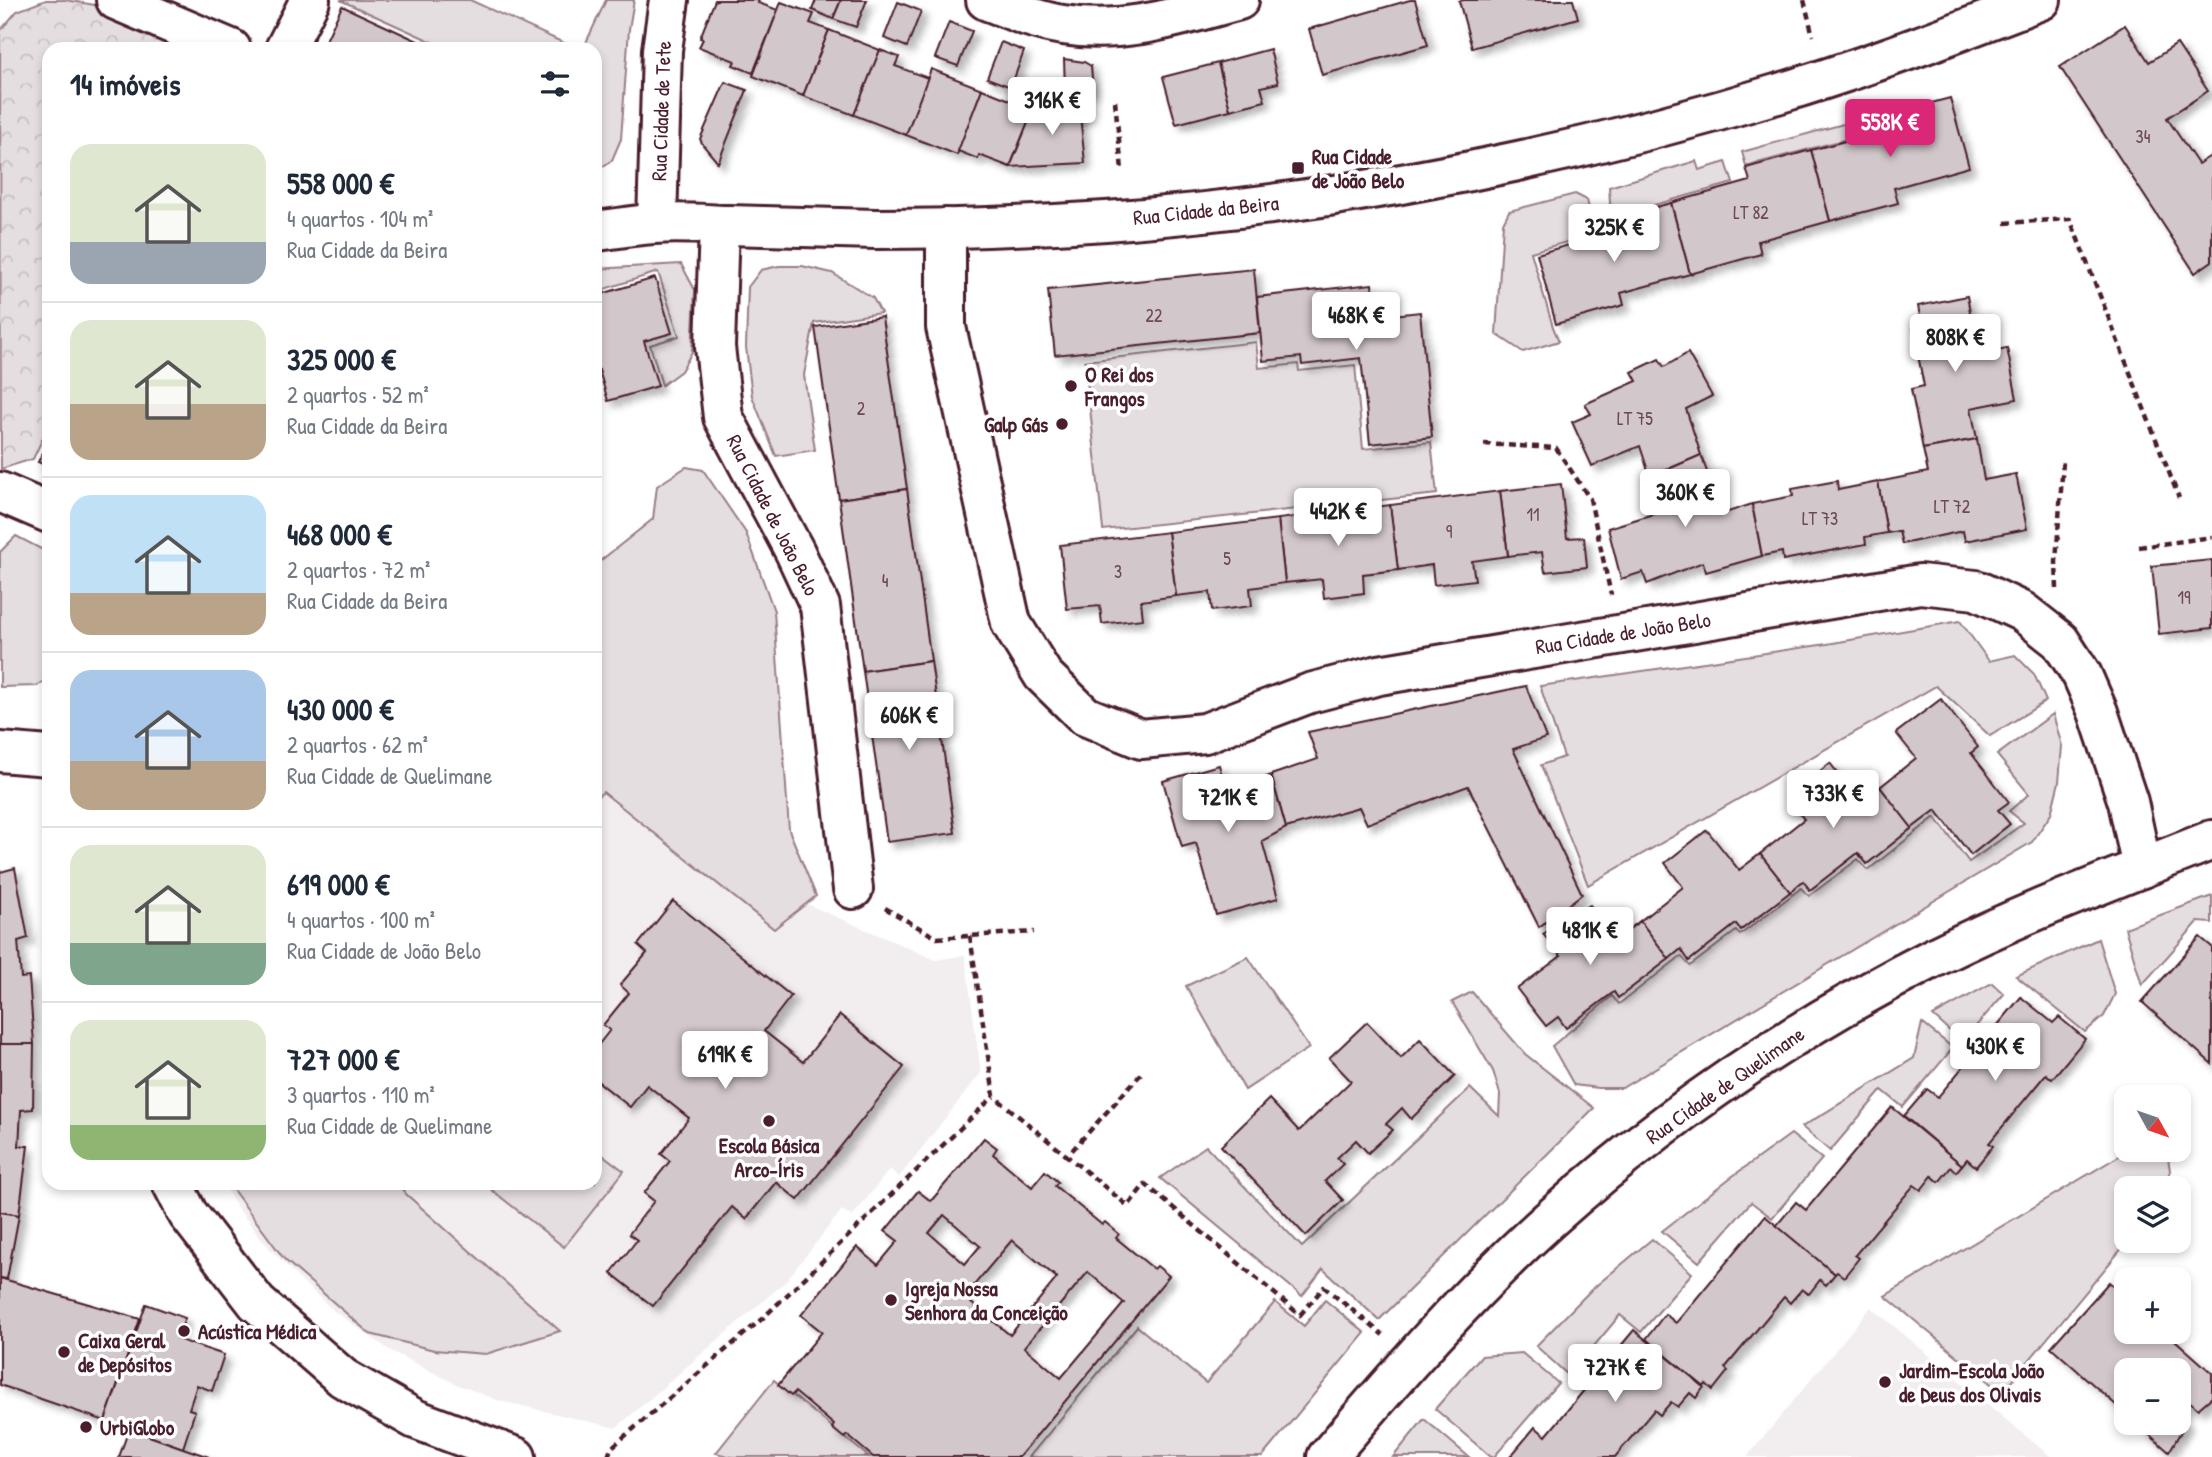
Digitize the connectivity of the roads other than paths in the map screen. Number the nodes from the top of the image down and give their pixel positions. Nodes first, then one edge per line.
1 (116, 0) edge
2 (310, 0) edge
3 (669, 0) edge
4 (986, 0) edge
5 (1239, 0) edge
6 (2041, 0) edge
7 (215, 42) edge
8 (289, 42) edge
9 (657, 223) junction
10 (719, 225) junction
11 (946, 228) junction
12 (602, 230) edge
13 (1, 495) edge
14 (42, 510) edge
15 (0, 752) edge
16 (42, 755) edge
17 (2212, 840) edge
18 (2142, 868) junction
19 (853, 889) road end
20 (176, 1190) edge
21 (516, 1457) edge
22 (1327, 1457) edge

1 - 7 street
2 - 8 street
3 - 9 street, Rua Cidade de Tete
4 - 5 street
6 - 11 street, Rua Cidade da Beira
9 - 10 street, Rua Cidade da Beira
9 - 12 street, Rua Cidade da Beira
10 - 11 street, Rua Cidade da Beira
10 - 19 street, Rua Cidade de João Belo
11 - 18 street, Rua Cidade de João Belo
13 - 14 street
15 - 16 street
17 - 18 street, Rua Cidade de Quelimane
18 - 22 street, Rua Cidade de Quelimane
20 - 21 street

